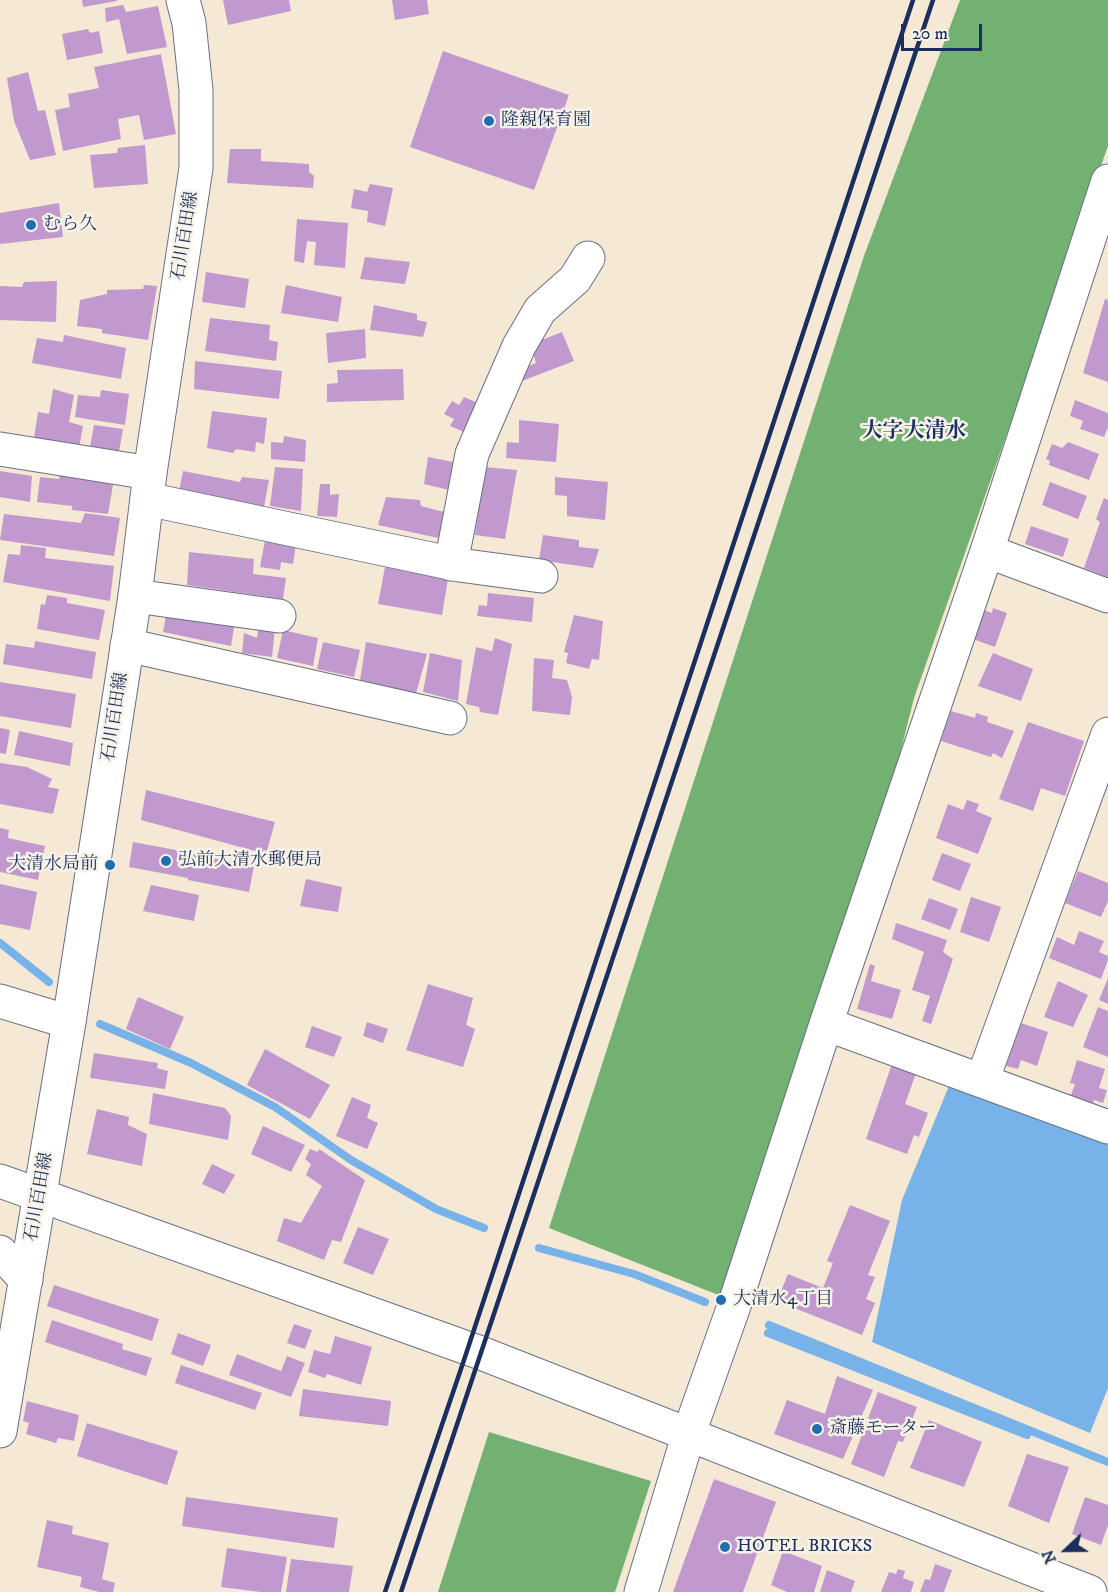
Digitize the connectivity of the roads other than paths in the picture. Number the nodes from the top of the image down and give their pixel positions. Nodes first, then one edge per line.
1 (183, 0) edge
2 (1108, 181) edge
3 (588, 258) dead end
4 (0, 450) edge
5 (149, 486) junction
6 (987, 551) junction
7 (451, 564) junction
8 (541, 576) dead end
9 (135, 596) junction
10 (1108, 596) edge
11 (279, 616) dead end
12 (127, 645) junction
13 (450, 718) dead end
14 (1108, 734) edge
15 (0, 1001) edge
16 (69, 1022) junction
17 (826, 1024) junction
18 (982, 1081) junction
19 (1108, 1127) edge
20 (0, 1181) edge
21 (41, 1196) junction
22 (0, 1252) edge
23 (26, 1280) junction
24 (0, 1431) edge
25 (689, 1433) junction
26 (641, 1592) edge
27 (1090, 1592) edge

1 - 5 street, 石川百田線
2 - 6 street
3 - 7 street
4 - 5 street
5 - 7 street
5 - 9 street, 石川百田線
6 - 10 street
6 - 17 street
7 - 8 street
9 - 11 street
9 - 12 street, 石川百田線
12 - 13 street
12 - 16 street, 石川百田線
14 - 18 street
15 - 16 street
16 - 21 street, 石川百田線
17 - 18 street
17 - 25 street
18 - 19 street
20 - 21 street
21 - 23 street, 石川百田線
21 - 25 street
22 - 23 street
23 - 24 street, 石川百田線
25 - 26 street
25 - 27 street

